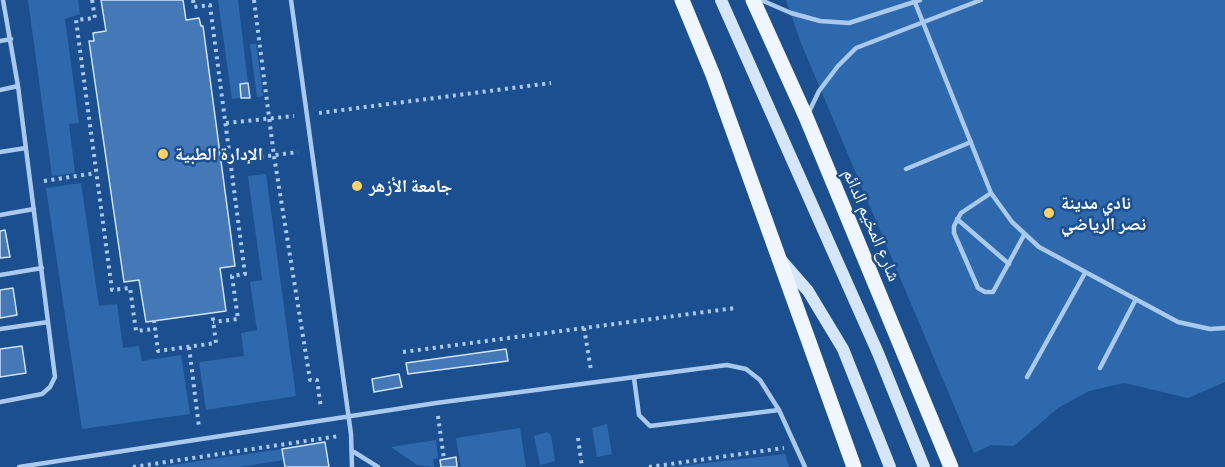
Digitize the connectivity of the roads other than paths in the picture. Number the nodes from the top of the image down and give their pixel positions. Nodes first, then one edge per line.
1 (3, 0) edge
2 (291, 0) edge
3 (682, 0) edge
4 (721, 0) edge
5 (753, 0) edge
6 (761, 0) edge
7 (981, 0) edge
8 (917, 1) edge
9 (923, 23) junction
10 (11, 39) junction
11 (0, 41) edge
12 (18, 86) junction
13 (0, 90) edge
14 (806, 117) junction
15 (971, 142) junction
16 (26, 148) junction
17 (0, 152) edge
18 (906, 169) dead end
19 (991, 193) junction
20 (34, 209) junction
21 (0, 215) edge
22 (957, 219) junction
23 (1024, 235) junction
24 (778, 257) junction
25 (1009, 264) junction
26 (42, 268) junction
27 (1085, 273) junction
28 (0, 275) edge
29 (1136, 299) junction
30 (48, 322) junction
31 (1225, 328) edge
32 (0, 329) edge
33 (1100, 368) dead end
34 (1028, 377) dead end
35 (634, 378) junction
36 (0, 402) edge
37 (779, 410) junction
38 (349, 416) junction
39 (354, 452) junction
40 (19, 467) edge
41 (352, 467) edge
42 (378, 467) edge
43 (805, 467) edge
44 (854, 467) edge
45 (890, 467) edge
46 (924, 467) edge
47 (951, 467) edge

1 - 10 lane
2 - 38 lane
3 - 24 main road
4 - 46 main road
5 - 14 main road, شارع المخيم الدائم
6 - 8 lane
7 - 9 lane
8 - 9 lane
9 - 14 lane
9 - 15 lane
10 - 11 lane
10 - 12 lane
12 - 13 lane
12 - 16 lane
14 - 47 main road, شارع المخيم الدائم
15 - 18 lane
15 - 19 lane
16 - 17 lane
16 - 20 lane
19 - 22 lane
19 - 23 lane
20 - 21 lane
20 - 26 lane
22 - 25 lane
22 - 25 lane
23 - 25 lane
23 - 27 lane
24 - 44 main road
24 - 45 main road
26 - 28 lane
26 - 30 lane
27 - 29 lane
27 - 34 lane
29 - 31 lane
29 - 33 lane
30 - 32 lane
30 - 36 lane
35 - 37 lane
35 - 37 lane
35 - 38 lane
37 - 43 lane
38 - 39 lane
38 - 40 lane
39 - 41 lane
39 - 42 lane

